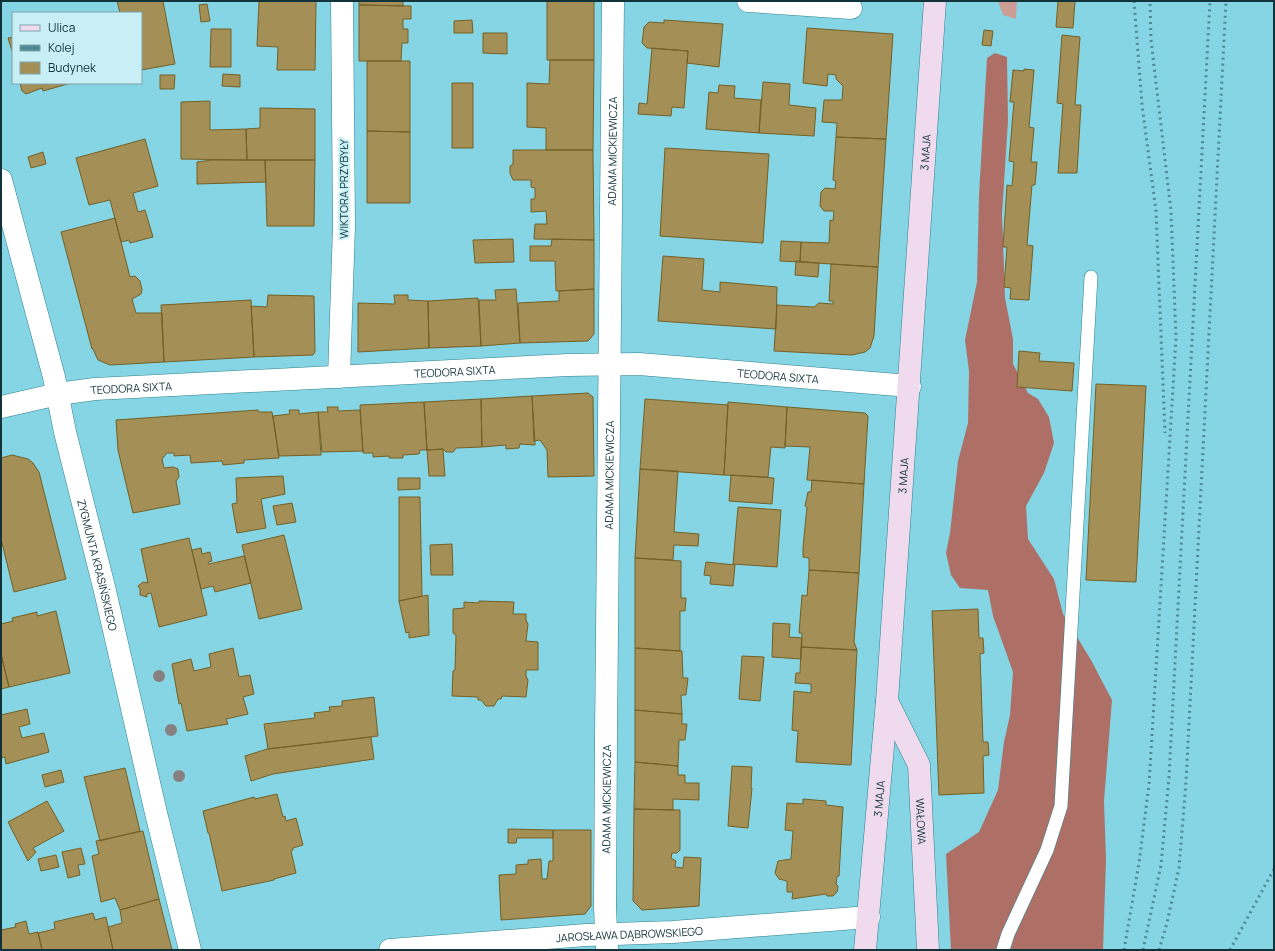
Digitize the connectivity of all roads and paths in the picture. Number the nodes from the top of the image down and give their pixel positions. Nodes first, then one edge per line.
1 (342, 1) edge
2 (613, 1) edge
3 (748, 1) edge
4 (935, 1) edge
5 (851, 8) dead end
6 (1, 180) edge
7 (1091, 277) dead end
8 (610, 364) junction
9 (339, 378) junction
10 (910, 386) junction
11 (58, 394) junction
12 (1, 407) edge
13 (887, 701) junction
14 (869, 917) junction
15 (607, 942) edge
16 (190, 950) edge
17 (390, 950) edge
18 (865, 950) edge
19 (928, 950) edge
20 (1003, 950) edge

1 - 9 street, WIKTORA PRZYBYŁY
2 - 8 street, ADAMA MICKIEWICZA
3 - 5 street
4 - 10 main road, 3 MAJA
6 - 11 street, ZYGMUNTA KRASIŃSKIEGO
7 - 20 lane
8 - 9 street, TEODORA SIXTA
8 - 10 street, TEODORA SIXTA
8 - 15 street, ADAMA MICKIEWICZA
9 - 11 street, TEODORA SIXTA
10 - 13 main road, 3 MAJA
11 - 12 street, TEODORA SIXTA
11 - 16 street, ZYGMUNTA KRASIŃSKIEGO
13 - 14 main road, 3 MAJA
13 - 19 main road, WAŁOWA
14 - 15 street, JAROSŁAWA DĄBROWSKIEGO
14 - 18 main road, 3 MAJA
15 - 17 street, JAROSŁAWA DĄBROWSKIEGO

